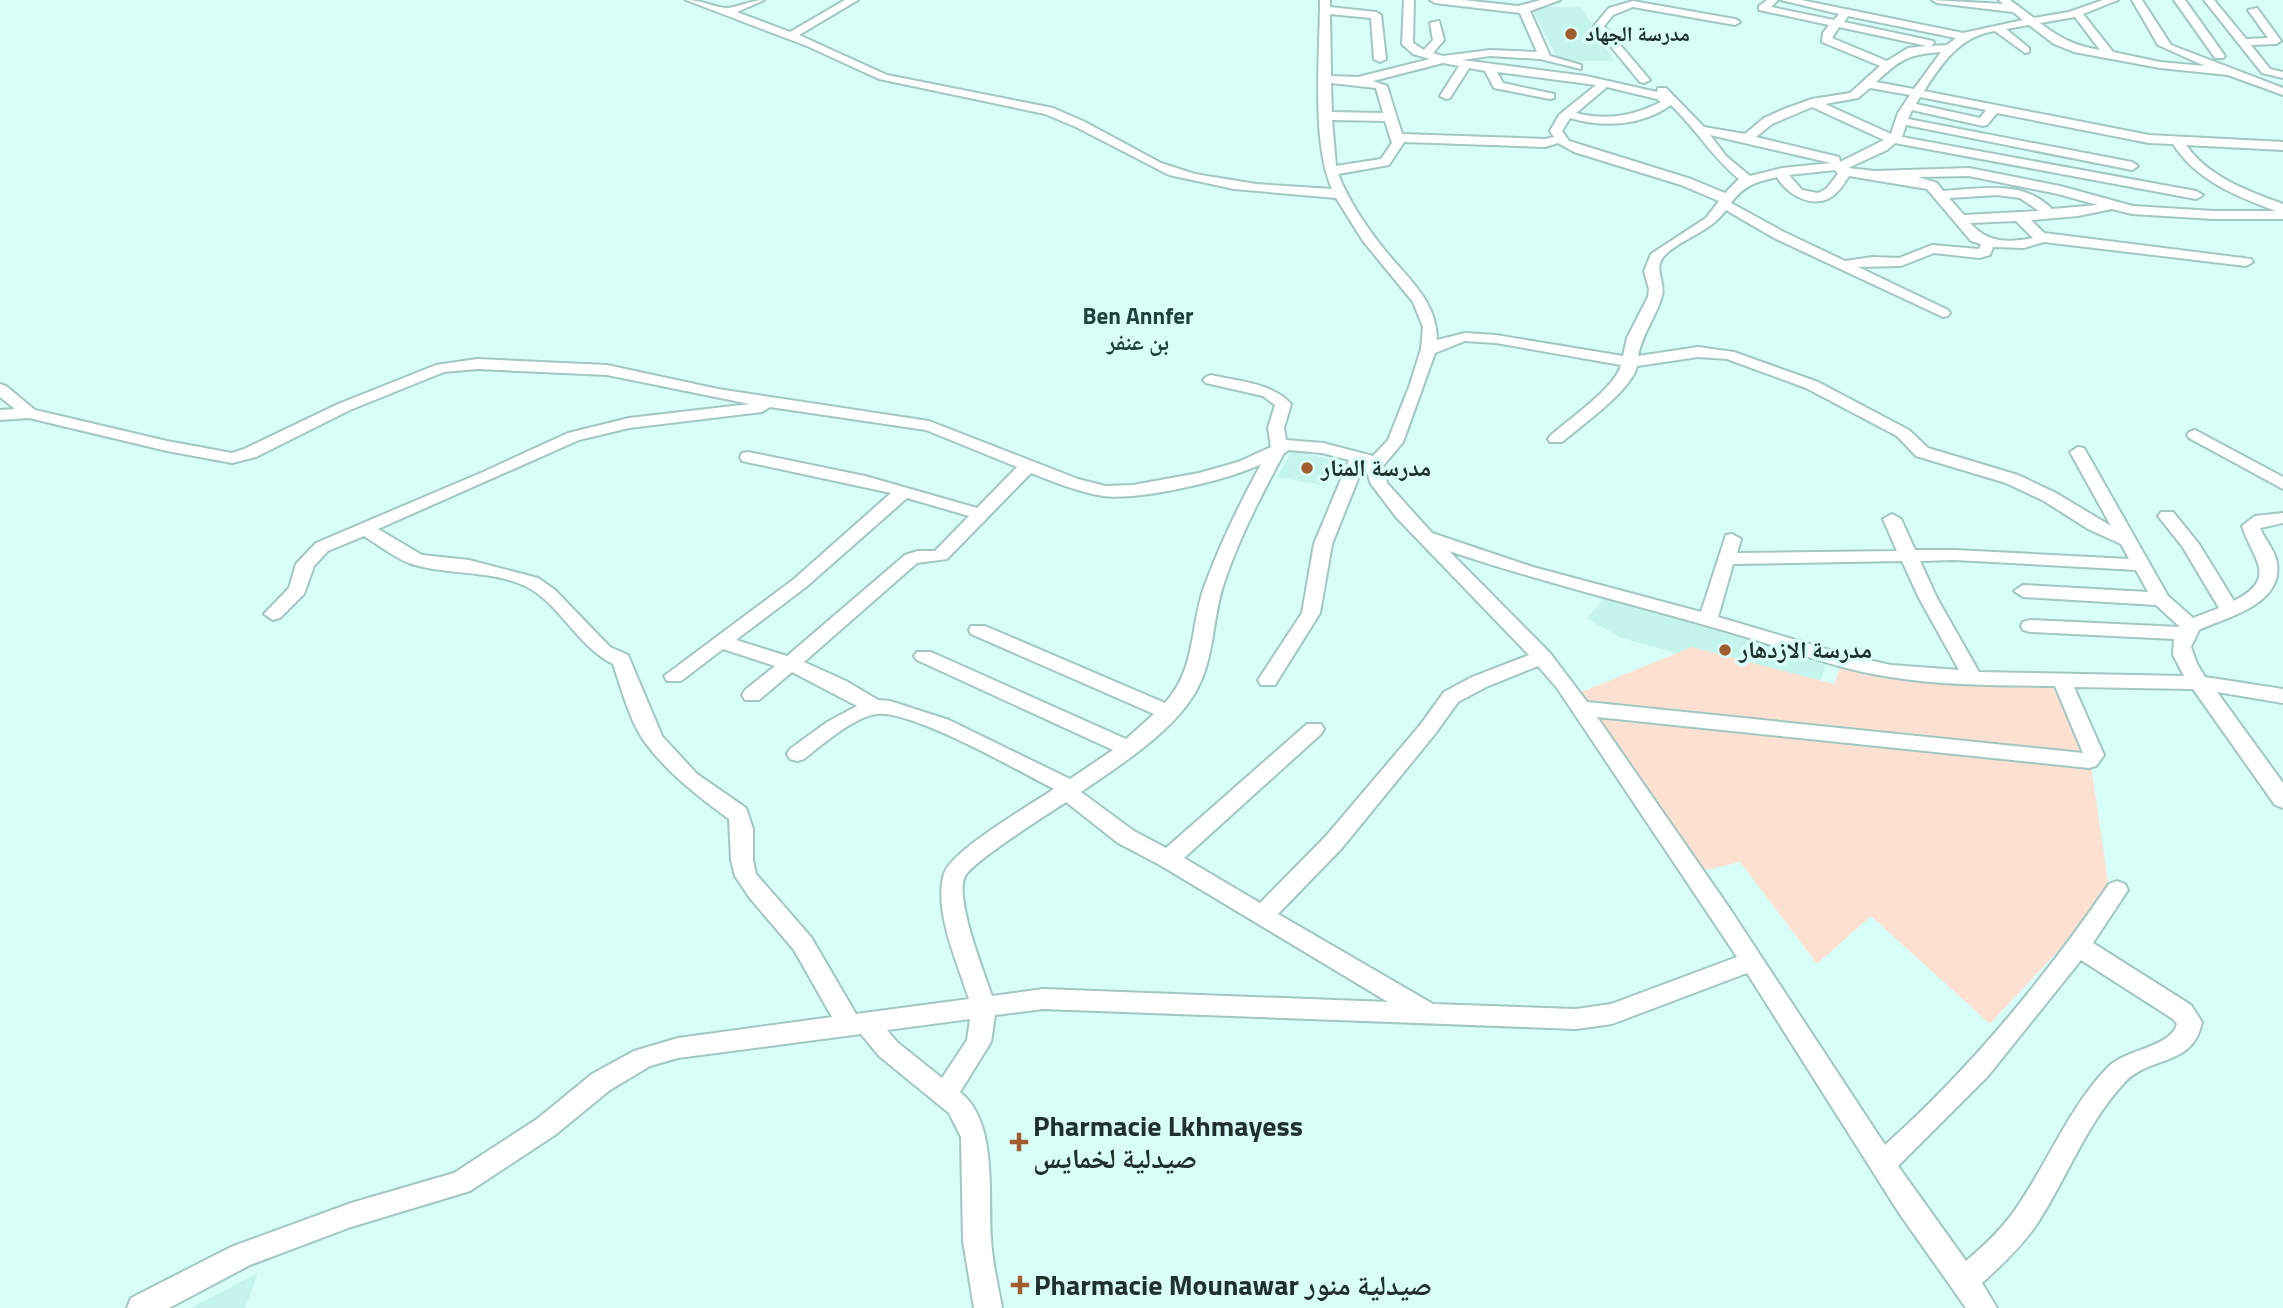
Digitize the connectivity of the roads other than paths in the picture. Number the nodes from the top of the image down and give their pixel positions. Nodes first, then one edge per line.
1 (691, 0) edge
2 (758, 0) edge
3 (853, 0) edge
4 (1409, 0) edge
5 (1435, 0) edge
6 (1555, 0) edge
7 (1773, 0) edge
8 (1786, 0) edge
9 (1937, 0) edge
10 (2004, 0) edge
11 (2113, 0) edge
12 (2137, 0) edge
13 (2179, 0) edge
14 (2209, 0) edge
15 (1325, 5) edge
16 (2016, 9) junction
17 (1525, 10) junction
18 (2253, 10) dead end
19 (728, 12) junction
20 (1845, 12) junction
21 (2077, 13) junction
22 (1735, 22) dead end
23 (2034, 22) junction
24 (1435, 23) dead end
25 (1836, 24) junction
26 (1997, 27) junction
27 (790, 36) junction
28 (1964, 36) junction
29 (2244, 43) junction
30 (1950, 48) junction
31 (2025, 50) dead end
32 (1425, 55) junction
33 (2109, 55) junction
34 (1544, 56) junction
35 (2219, 56) dead end
36 (1380, 59) dead end
37 (1445, 59) junction
38 (1466, 64) junction
39 (1888, 65) junction
40 (1489, 68) junction
41 (2236, 72) junction
42 (2283, 75) edge
43 (1327, 79) junction
44 (1644, 80) junction
45 (1360, 81) junction
46 (1605, 83) junction
47 (1869, 84) junction
48 (1595, 92) junction
49 (1917, 92) junction
50 (2283, 92) edge
51 (1446, 96) dead end
52 (1550, 96) dead end
53 (1812, 103) junction
54 (1908, 106) junction
55 (1630, 107) junction
56 (1994, 108) junction
57 (1613, 110) dead end
58 (1567, 114) junction
59 (1327, 116) junction
60 (1389, 117) junction
61 (1902, 121) junction
62 (1983, 122) junction
63 (1701, 130) junction
64 (2045, 134) junction
65 (1972, 135) junction
66 (1397, 138) junction
67 (1747, 138) junction
68 (1560, 139) junction
69 (1893, 139) junction
70 (2177, 141) junction
71 (2283, 146) edge
72 (2030, 164) junction
73 (2132, 166) dead end
74 (1844, 167) junction
75 (1331, 171) junction
76 (1782, 172) junction
77 (1876, 176) junction
78 (1748, 180) junction
79 (1341, 194) junction
80 (1941, 195) junction
81 (2196, 195) dead end
82 (1726, 202) junction
83 (2111, 206) junction
84 (2283, 209) edge
85 (2065, 212) junction
86 (2046, 213) junction
87 (2283, 215) edge
88 (2020, 217) junction
89 (1961, 219) junction
90 (2040, 237) junction
91 (2081, 240) junction
92 (1988, 242) junction
93 (2246, 261) dead end
94 (1845, 265) junction
95 (1943, 313) dead end
96 (1426, 352) junction
97 (1630, 362) junction
98 (1211, 380) dead end
99 (0, 389) edge
100 (784, 404) junction
101 (29, 413) junction
102 (0, 415) edge
103 (2195, 435) dead end
104 (1556, 439) dead end
105 (1279, 447) junction
106 (2078, 452) dead end
107 (748, 457) dead end
108 (1367, 459) junction
109 (1028, 466) junction
110 (2283, 484) edge
111 (904, 491) junction
112 (979, 514) junction
113 (2168, 516) dead end
114 (2283, 518) edge
115 (1892, 519) dead end
116 (365, 529) junction
117 (1423, 535) junction
118 (1732, 540) dead end
119 (2127, 540) junction
120 (2263, 551) junction
121 (2283, 552) edge
122 (1908, 555) junction
123 (1727, 559) junction
124 (2142, 565) junction
125 (2023, 591) dead end
126 (2161, 599) junction
127 (2229, 609) junction
128 (273, 614) dead end
129 (1708, 620) junction
130 (2030, 626) dead end
131 (2189, 629) junction
132 (978, 630) dead end
133 (721, 642) junction
134 (924, 656) dead end
135 (1543, 657) junction
136 (789, 665) junction
137 (674, 676) dead end
138 (1973, 678) junction
139 (1268, 680) dead end
140 (2063, 681) junction
141 (2198, 683) junction
142 (752, 695) dead end
143 (2283, 696) edge
144 (874, 707) junction
145 (1581, 708) junction
146 (1168, 712) junction
147 (1314, 729) dead end
148 (1129, 749) junction
149 (797, 754) dead end
150 (1070, 790) junction
151 (2283, 800) edge
152 (1168, 859) junction
153 (2117, 890) dead end
154 (1262, 916) junction
155 (2080, 947) junction
156 (1752, 961) junction
157 (984, 1007) junction
158 (1430, 1013) junction
159 (858, 1024) junction
160 (946, 1093) junction
161 (1883, 1163) junction
162 (1964, 1281) junction
163 (141, 1308) edge
164 (988, 1308) edge
165 (1983, 1308) edge

1 - 19 street
2 - 19 street
3 - 27 street
4 - 32 street
5 - 17 street
6 - 17 street
7 - 25 street
8 - 20 street
9 - 16 street
10 - 16 street
11 - 21 street
12 - 41 street
13 - 35 street
14 - 29 street
15 - 36 street
15 - 43 street
16 - 23 street
17 - 34 street
18 - 29 street
19 - 27 street
20 - 25 street
20 - 28 street
21 - 23 street
21 - 33 street
22 - 44 street
23 - 26 street
23 - 33 street
24 - 32 street
25 - 30 street
25 - 39 street
26 - 28 street
26 - 31 street
27 - 79 street
28 - 30 street
29 - 42 street
30 - 39 street
30 - 49 street
32 - 37 street
33 - 41 street
34 - 37 street
34 - 44 street
37 - 38 street
37 - 45 street
38 - 40 street
38 - 51 street
39 - 47 street
40 - 46 street
40 - 52 street
41 - 50 street
43 - 45 street
43 - 59 street
44 - 63 street
45 - 60 street
46 - 48 street
46 - 55 street
47 - 49 street
47 - 53 street
48 - 55 street
48 - 58 street
49 - 54 street
49 - 56 street
53 - 67 street
53 - 69 street
54 - 61 street
54 - 62 street
55 - 57 street
55 - 58 street
56 - 62 street
56 - 64 street
58 - 68 street
59 - 60 street
59 - 75 street
60 - 66 street
61 - 65 street
61 - 69 street
62 - 65 street
63 - 67 street
63 - 78 street
64 - 65 street
64 - 70 street
64 - 72 street
64 - 73 street
66 - 68 street
66 - 75 street
67 - 74 street
68 - 82 street
69 - 72 street
69 - 74 street
70 - 71 street
70 - 84 street
72 - 81 street
74 - 76 street
74 - 76 street
74 - 77 street
75 - 79 street
76 - 78 street
77 - 80 street
77 - 83 street
78 - 82 street
79 - 96 street
80 - 86 street
80 - 89 street
82 - 94 street
82 - 97 street
83 - 85 street
83 - 87 street
85 - 86 street
85 - 91 street
86 - 88 street
88 - 89 street
88 - 90 street
89 - 92 street
90 - 91 street
90 - 92 street
91 - 93 street
92 - 94 street
94 - 95 street
96 - 97 street
96 - 108 street
97 - 104 street
97 - 119 street
98 - 105 street
99 - 101 street
100 - 101 street
100 - 109 street
100 - 116 street
101 - 102 street
103 - 110 street
105 - 108 street
105 - 109 street
105 - 146 street
106 - 119 street
107 - 111 street
108 - 117 street
108 - 139 street
109 - 112 street
111 - 112 street
111 - 133 street
112 - 136 street
113 - 127 street
114 - 120 street
115 - 122 street
116 - 128 street
116 - 159 street
117 - 129 street
117 - 135 street
118 - 123 street
119 - 124 street
120 - 121 street
120 - 127 street
122 - 123 street
122 - 124 street
122 - 138 street
123 - 129 street
124 - 126 street
125 - 126 street
126 - 131 street
127 - 131 street
129 - 138 street
130 - 131 street
131 - 141 street
132 - 146 street
133 - 136 street
133 - 137 street
134 - 148 street
135 - 145 street
135 - 154 street
136 - 142 street
136 - 144 street
138 - 140 street
140 - 141 street
140 - 145 street
141 - 143 street
141 - 151 street
144 - 149 street
144 - 150 street
145 - 156 street
146 - 148 street
147 - 152 street
148 - 150 street
150 - 152 street
150 - 157 street
152 - 154 street
153 - 155 street
154 - 158 street
155 - 161 street
155 - 162 street
156 - 158 street
156 - 161 street
157 - 158 street
157 - 159 street
157 - 160 street
159 - 160 street
159 - 163 street
160 - 164 street
161 - 162 street
162 - 165 street

